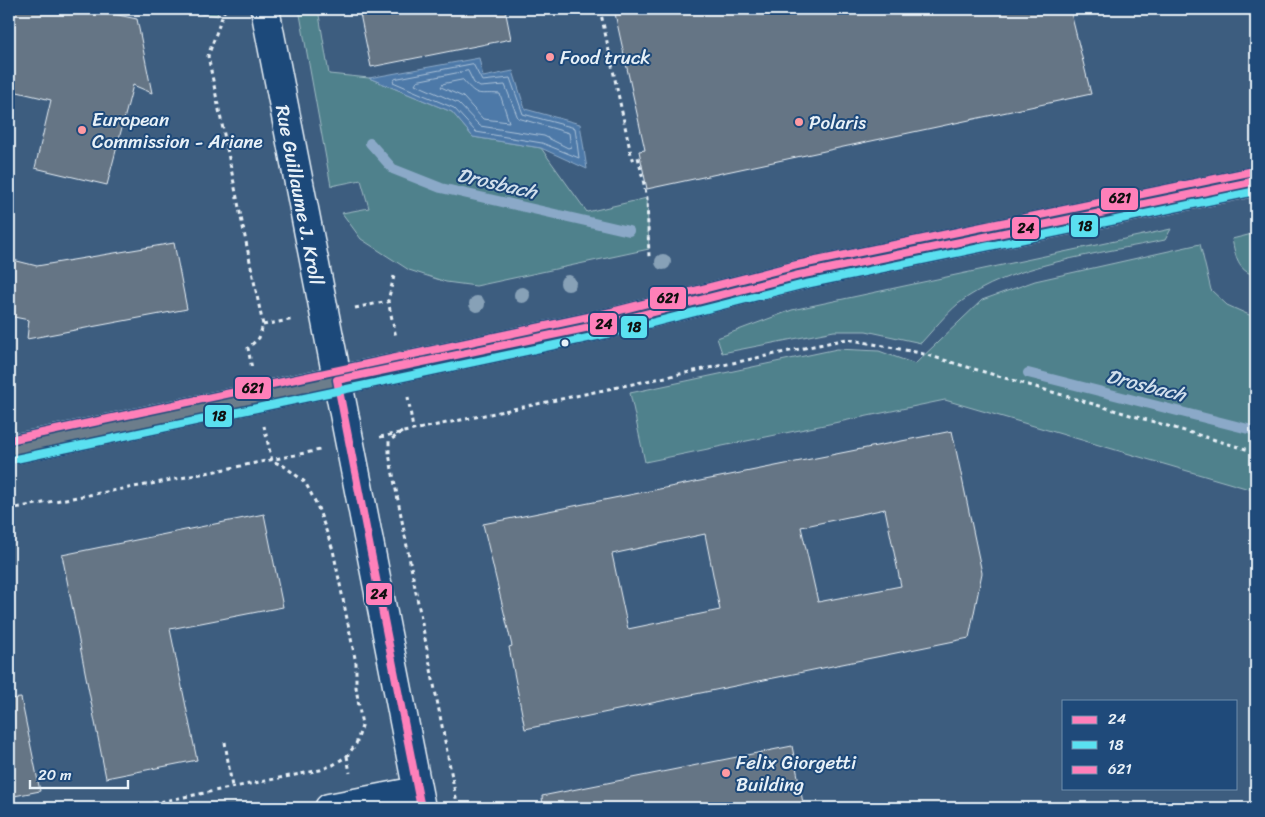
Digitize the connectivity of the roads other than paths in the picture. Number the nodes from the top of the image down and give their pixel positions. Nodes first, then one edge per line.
1 (265, 9) edge
2 (1256, 181) edge
3 (337, 380) junction
4 (9, 450) edge
5 (419, 800) edge
6 (329, 808) edge

1 - 3 street, Rue Guillaume J. Kroll
2 - 3 main road
3 - 4 main road
3 - 5 street, Rue Guillaume J. Kroll
5 - 6 street

